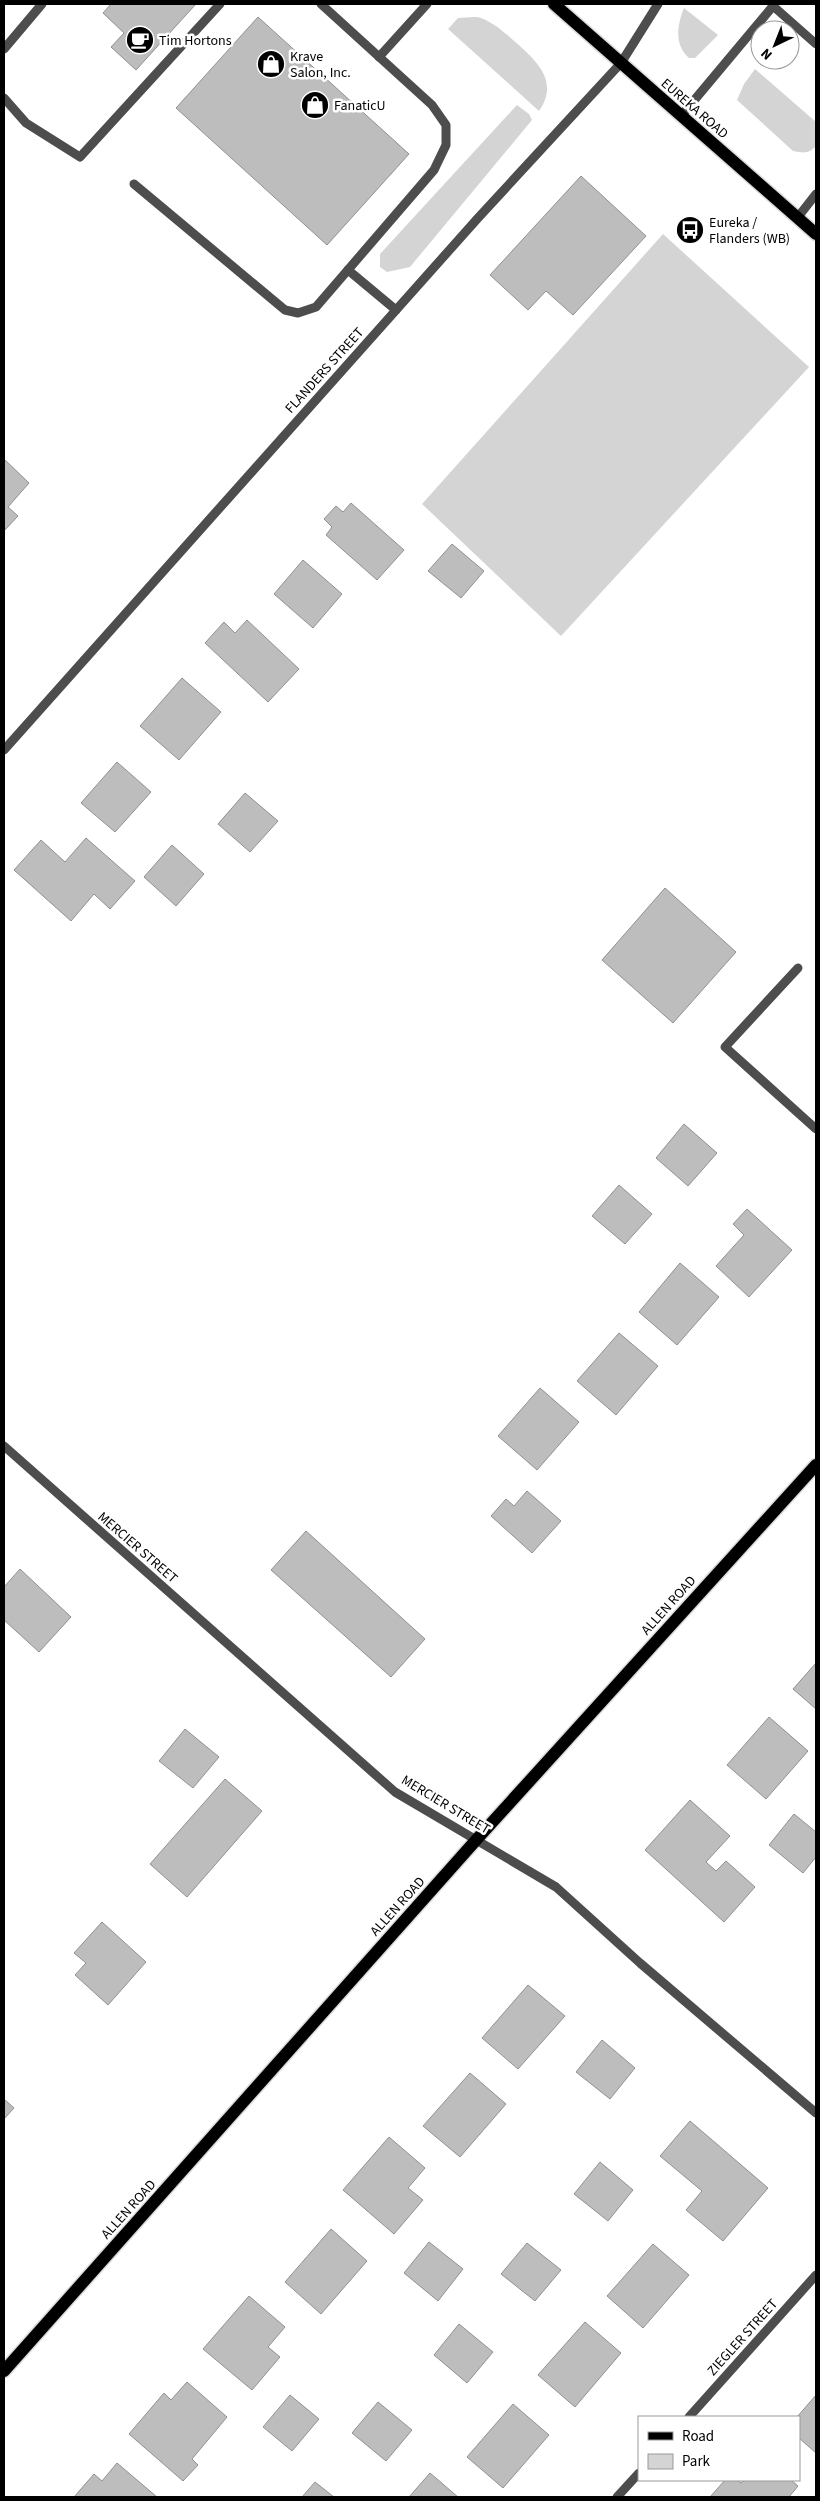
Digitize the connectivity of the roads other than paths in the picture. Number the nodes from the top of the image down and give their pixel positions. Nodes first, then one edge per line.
1 (42, 4) edge
2 (220, 4) edge
3 (321, 4) edge
4 (427, 4) edge
5 (554, 4) edge
6 (658, 4) edge
7 (816, 44) edge
8 (4, 48) edge
9 (380, 57) junction
10 (621, 63) junction
11 (4, 98) edge
12 (681, 116) junction
13 (134, 184) dead end
14 (816, 194) edge
15 (798, 218) junction
16 (816, 234) edge
17 (348, 270) junction
18 (396, 310) junction
19 (4, 750) edge
20 (798, 968) dead end
21 (816, 1129) edge
22 (4, 1446) edge
23 (816, 1465) edge
24 (476, 1839) junction
25 (816, 2113) edge
26 (816, 2275) edge
27 (4, 2370) edge
28 (690, 2416) edge
29 (638, 2474) edge
30 (617, 2497) edge

1 - 8 street
2 - 11 street
3 - 9 street
4 - 9 street
5 - 10 main road, EUREKA ROAD
6 - 10 street, FLANDERS STREET
7 - 12 street
9 - 17 street
10 - 12 main road, EUREKA ROAD
10 - 18 street, FLANDERS STREET
12 - 15 main road, EUREKA ROAD
13 - 17 street
14 - 15 street
15 - 16 main road, EUREKA ROAD
17 - 18 street
18 - 19 street, FLANDERS STREET
20 - 21 street
22 - 24 street, MERCIER STREET
23 - 24 main road, ALLEN ROAD
24 - 25 street, MERCIER STREET
24 - 27 main road, ALLEN ROAD
26 - 28 street, ZIEGLER STREET
29 - 30 street

